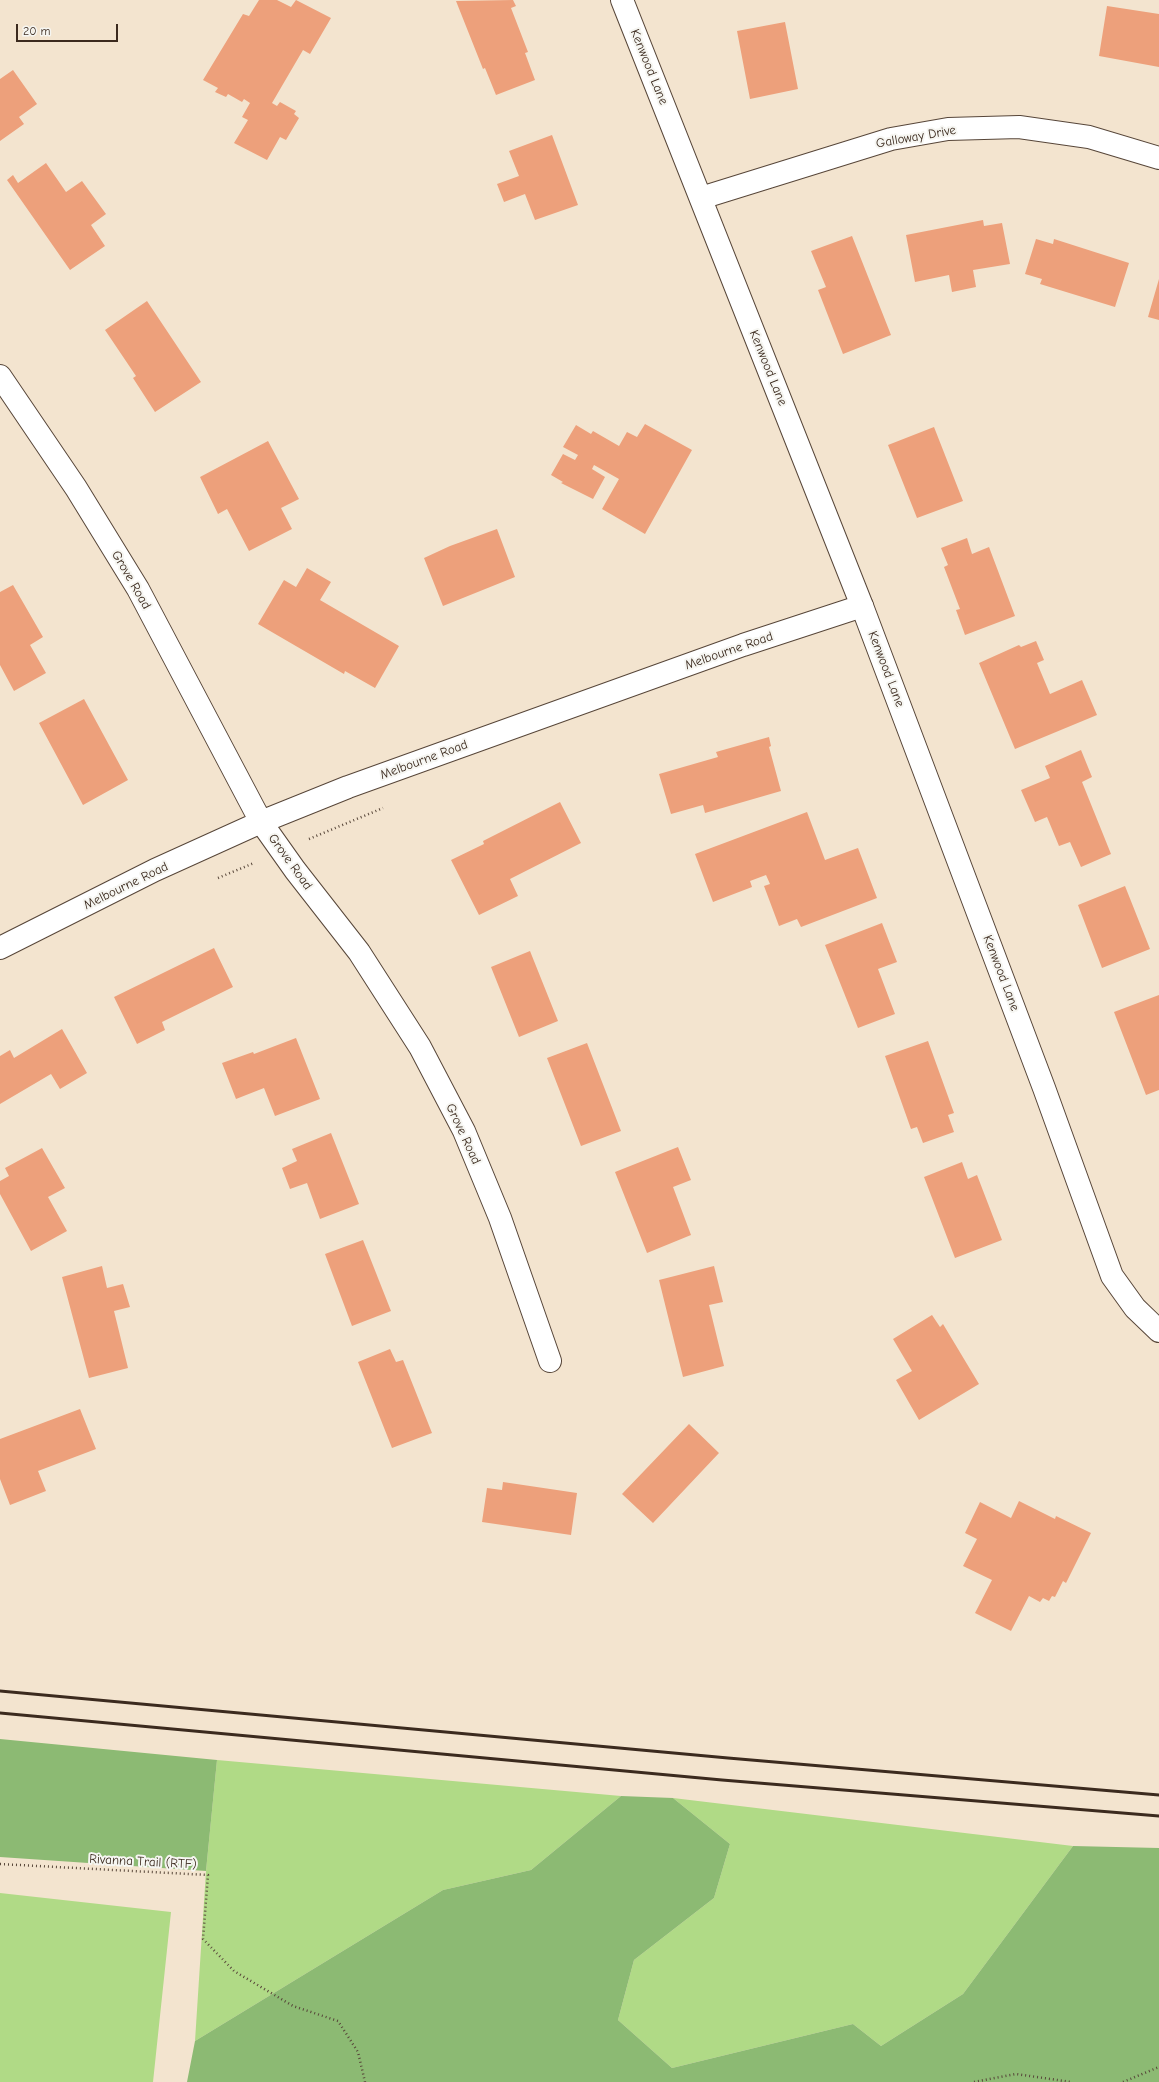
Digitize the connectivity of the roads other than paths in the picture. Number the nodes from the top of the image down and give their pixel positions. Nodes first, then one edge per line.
1 (622, 0) edge
2 (1159, 158) edge
3 (701, 198) junction
4 (0, 376) edge
5 (862, 606) junction
6 (261, 822) junction
7 (0, 948) edge
8 (1159, 1331) edge
9 (550, 1361) dead end

1 - 3 street, Kenwood Lane
2 - 3 street, Galloway Drive
3 - 5 street, Kenwood Lane
4 - 6 street, Grove Road
5 - 6 street, Melbourne Road
5 - 8 street, Kenwood Lane
6 - 7 street, Melbourne Road
6 - 9 street, Grove Road

